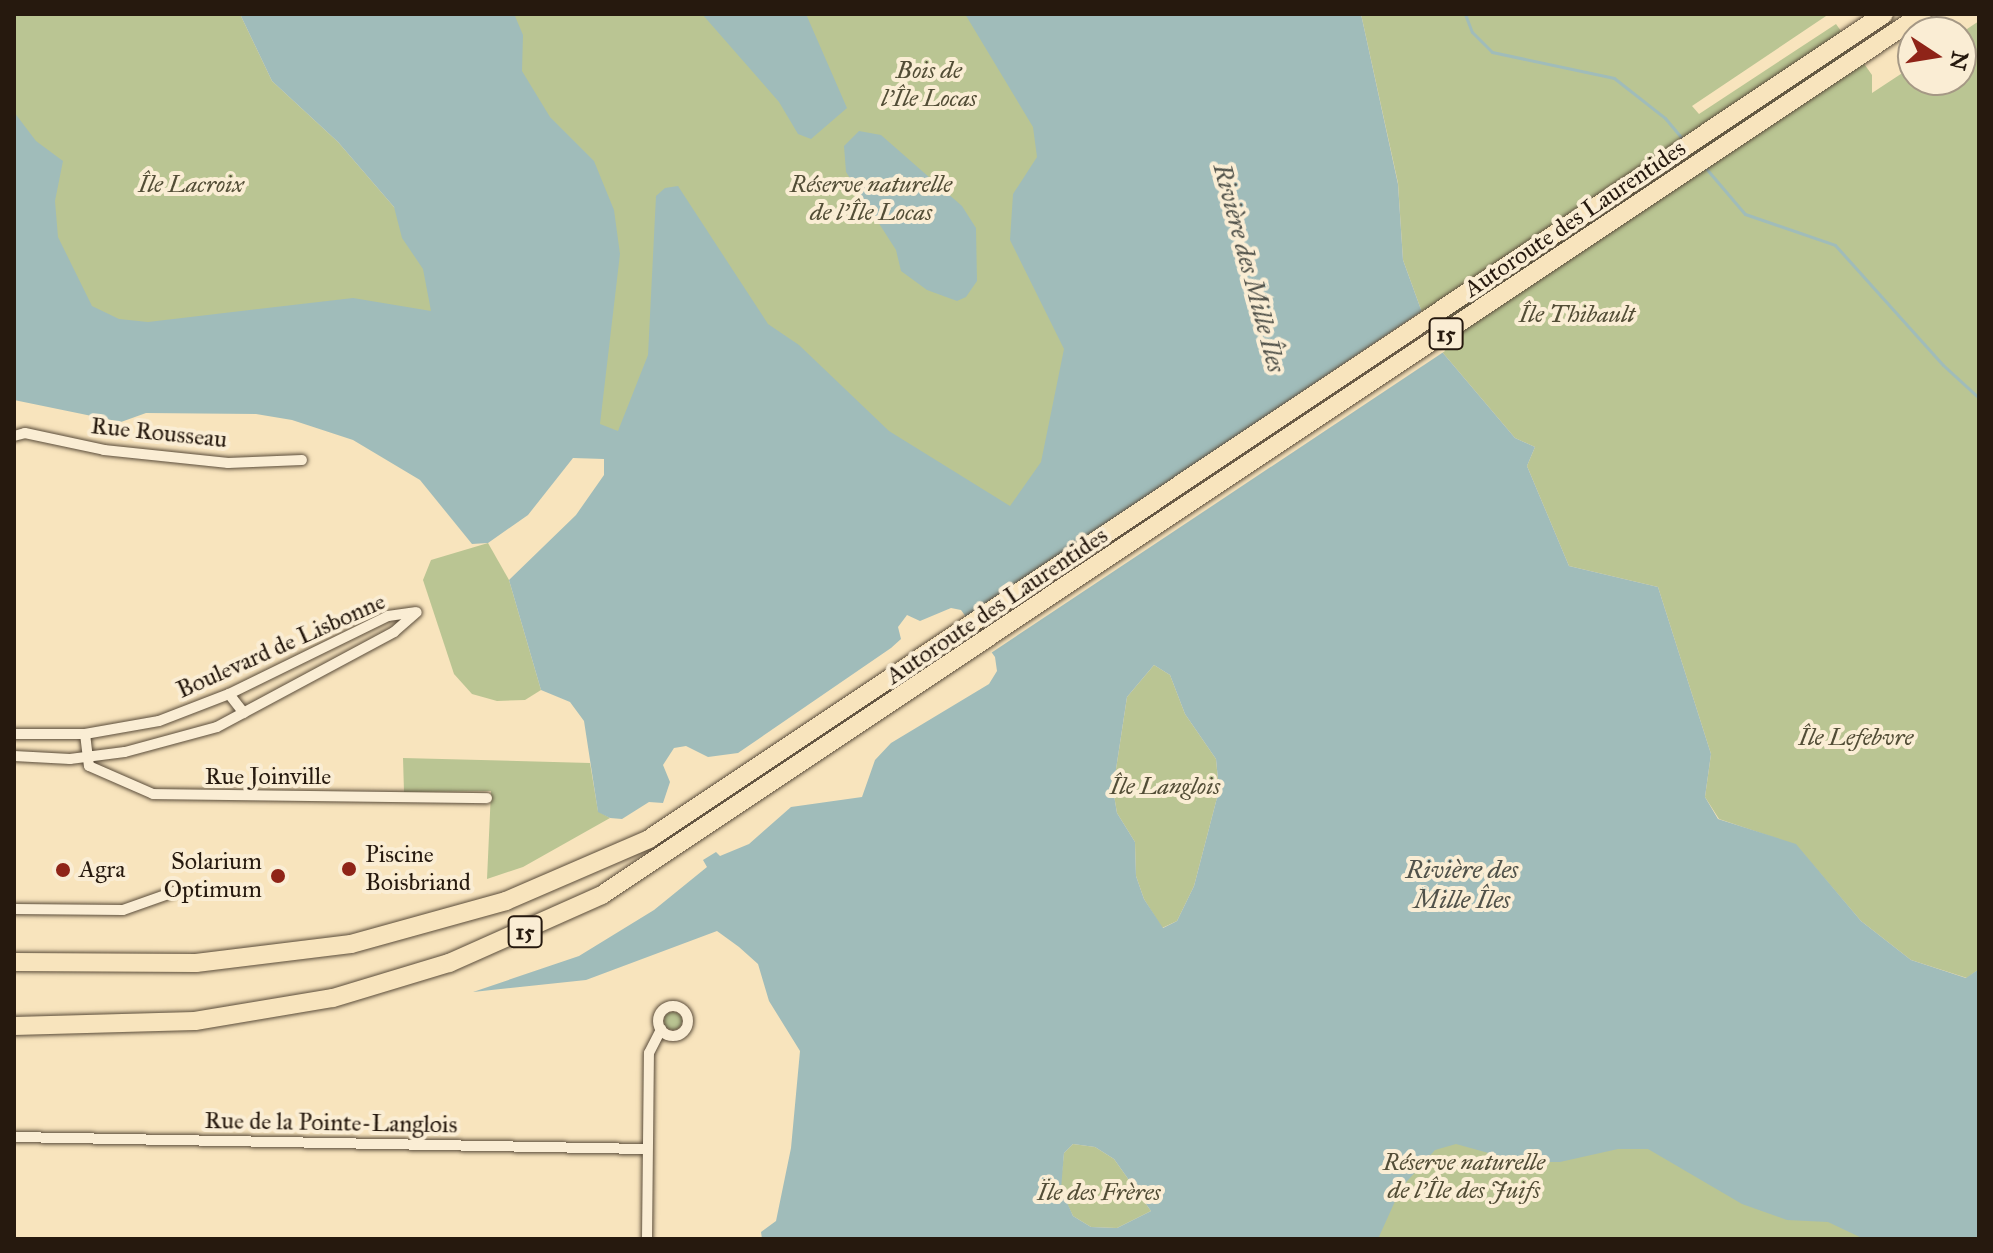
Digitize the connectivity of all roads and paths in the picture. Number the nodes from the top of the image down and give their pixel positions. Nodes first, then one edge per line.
1 (1884, 14) edge
2 (1922, 14) edge
3 (14, 436) edge
4 (302, 460) dead end
5 (229, 694) junction
6 (244, 713) junction
7 (14, 734) edge
8 (85, 734) junction
9 (14, 756) edge
10 (85, 756) junction
11 (487, 798) dead end
12 (174, 892) dead end
13 (14, 909) edge
14 (14, 962) edge
15 (14, 1026) edge
16 (661, 1029) dead end
17 (14, 1137) edge
18 (647, 1149) junction
19 (647, 1239) edge

1 - 14 highway, Autoroute des Laurentides / 15
2 - 15 highway, Autoroute des Laurentides / 15
3 - 4 street, Rue Rousseau
5 - 6 street
5 - 6 street, Boulevard de Lisbonne
5 - 8 street, Boulevard de Lisbonne
6 - 10 street, Boulevard de Lisbonne
7 - 8 street, Boulevard de Lisbonne
8 - 10 street
9 - 10 street, Boulevard de Lisbonne
10 - 11 street, Rue Joinville
12 - 13 street
16 - 18 street
17 - 18 street, Rue de la Pointe-Langlois
18 - 19 street

